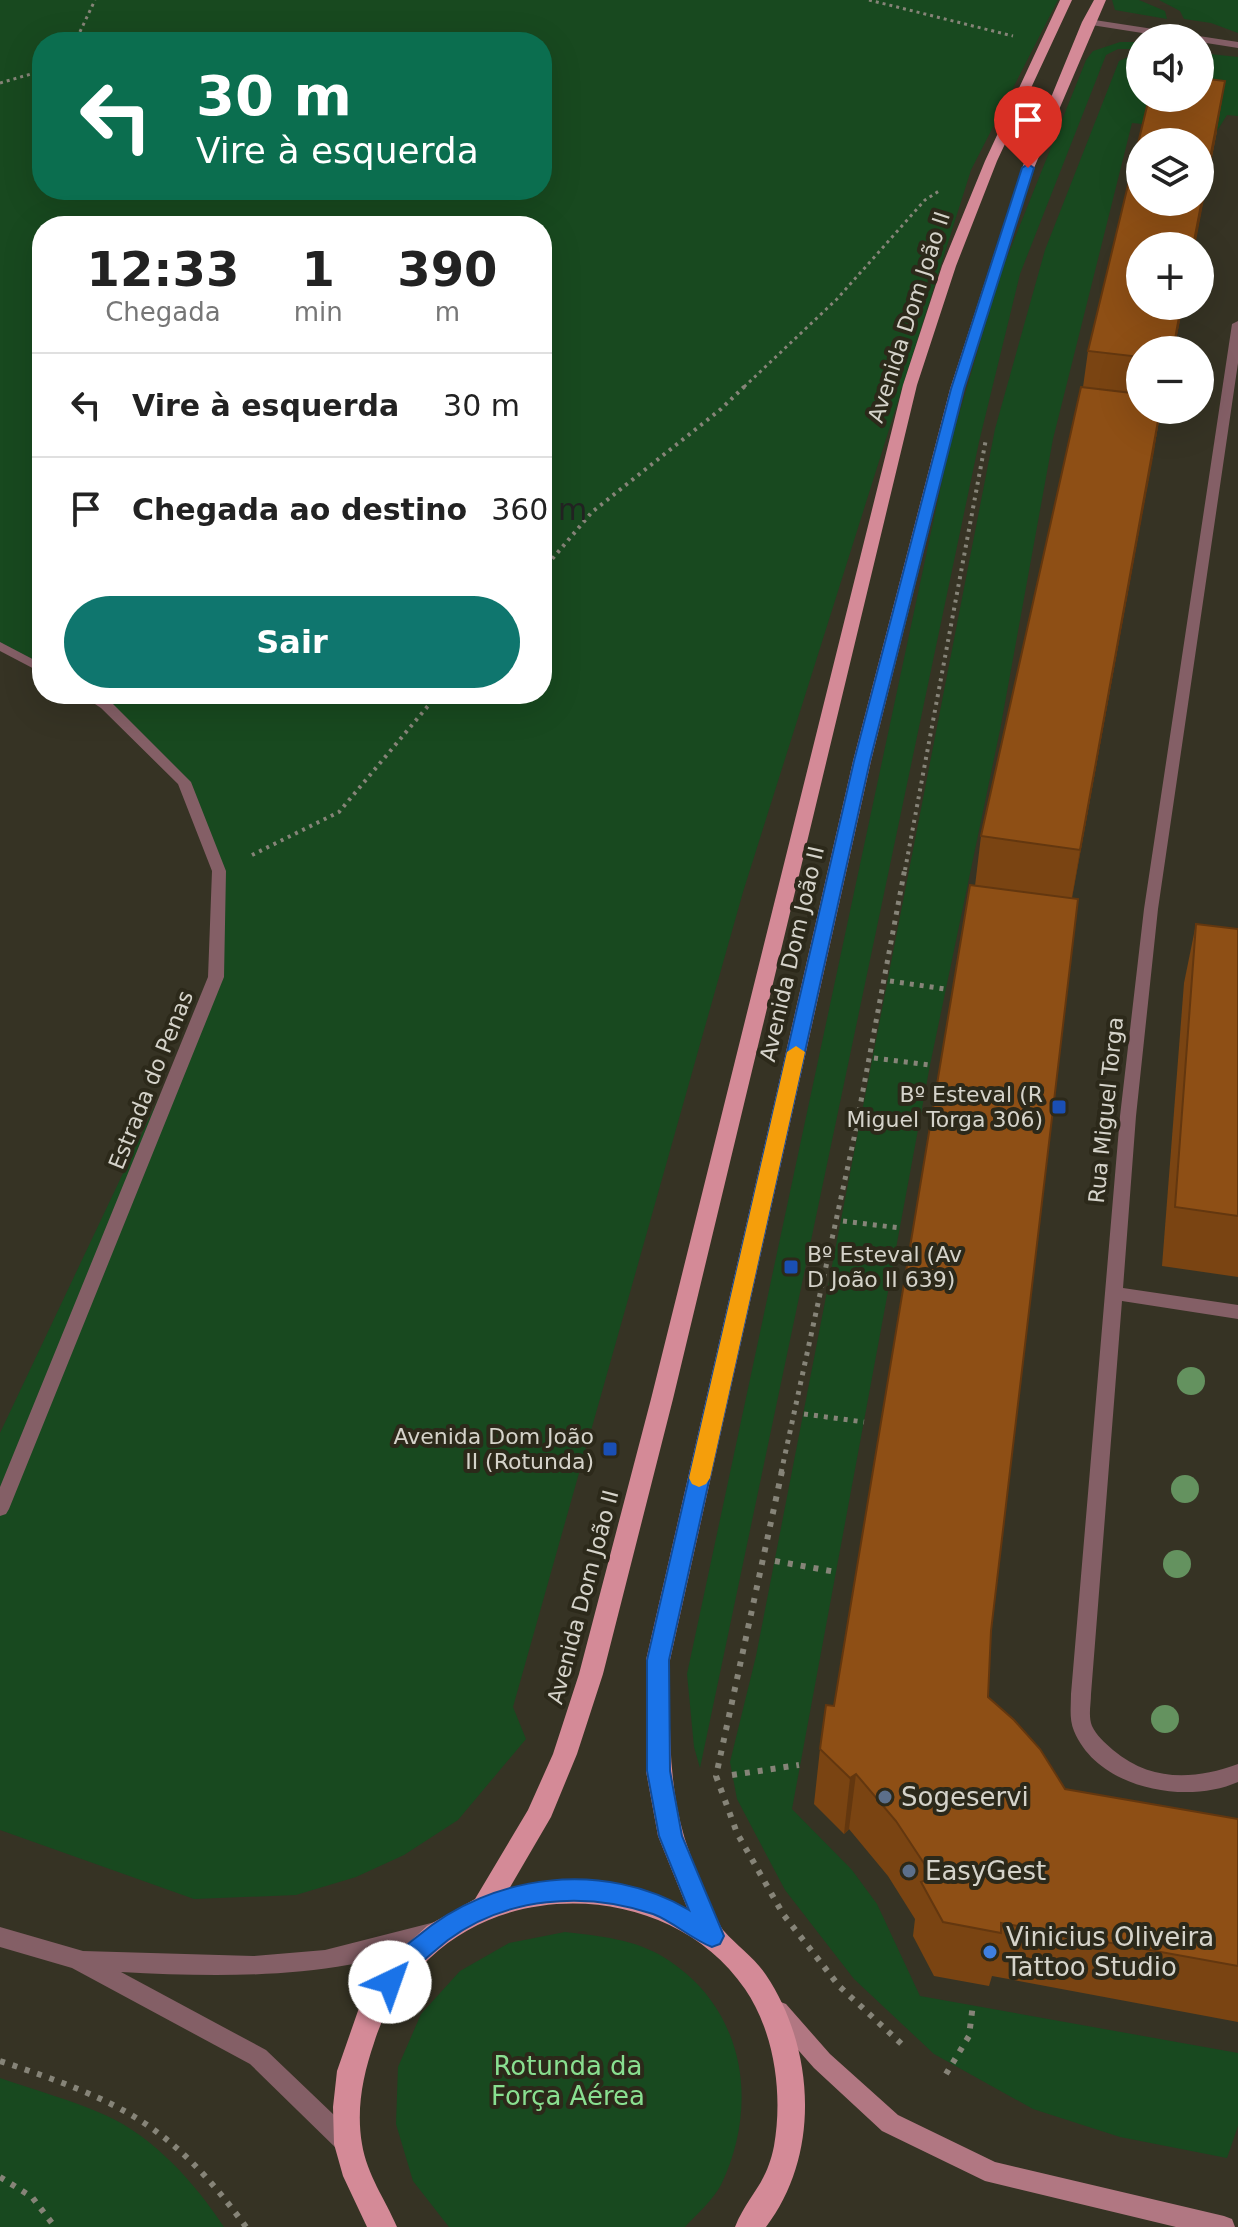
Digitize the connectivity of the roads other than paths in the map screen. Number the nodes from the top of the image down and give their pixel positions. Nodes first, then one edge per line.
1 (1066, 0) edge
2 (1100, 0) edge
3 (1088, 22) junction
4 (1238, 45) edge
5 (1238, 324) edge
6 (0, 646) edge
7 (32, 664) edge
8 (104, 704) edge
9 (1114, 1293) junction
10 (1238, 1312) edge
11 (0, 1509) edge
12 (1238, 1773) edge
13 (485, 1906) junction
14 (441, 1931) junction
15 (712, 1936) junction
16 (0, 1937) edge
17 (77, 1959) junction
18 (764, 1994) junction
19 (348, 2144) junction
20 (383, 2227) edge
21 (749, 2227) edge
22 (1224, 2227) edge

1 - 13 main road, Avenida Dom João II
2 - 3 main road, Avenida Dom João II
3 - 4 street
3 - 15 main road, Avenida Dom João II
5 - 9 street, Rua Miguel Torga
6 - 7 street
8 - 11 street, Estrada do Penas
9 - 10 street
9 - 12 street, Rua Miguel Torga
13 - 14 main road
13 - 15 main road
14 - 17 street
14 - 19 main road
15 - 18 main road
16 - 17 street
17 - 19 street
18 - 21 main road
18 - 22 main road
19 - 20 main road

